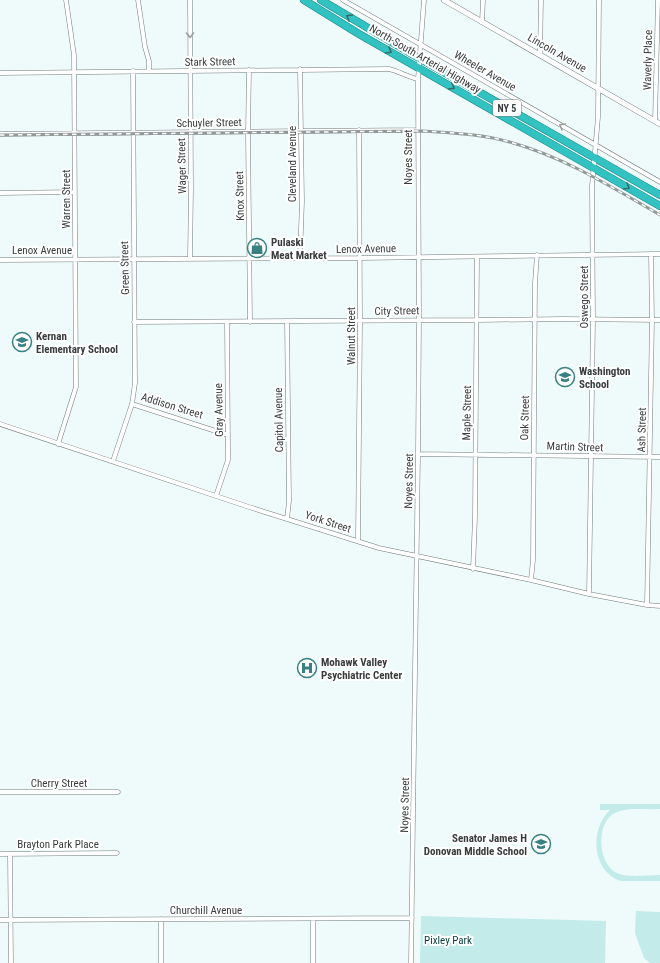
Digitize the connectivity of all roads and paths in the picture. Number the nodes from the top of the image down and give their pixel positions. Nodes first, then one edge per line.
1 (66, 0) edge
2 (138, 0) edge
3 (190, 0) edge
4 (304, 0) edge
5 (321, 0) edge
6 (343, 0) edge
7 (424, 0) edge
8 (444, 0) edge
9 (483, 0) edge
10 (541, 0) edge
11 (599, 0) edge
12 (658, 0) edge
13 (482, 22) junction
14 (420, 44) junction
15 (540, 55) junction
16 (419, 58) junction
17 (418, 68) junction
18 (300, 69) junction
19 (249, 70) junction
20 (133, 71) junction
21 (150, 71) junction
22 (190, 71) junction
23 (0, 72) edge
24 (74, 72) junction
25 (418, 79) junction
26 (598, 88) junction
27 (655, 121) junction
28 (660, 124) edge
29 (359, 130) junction
30 (417, 130) junction
31 (301, 131) junction
32 (190, 132) junction
33 (248, 132) junction
34 (74, 133) junction
35 (132, 133) junction
36 (0, 134) edge
37 (596, 146) junction
38 (595, 158) junction
39 (594, 168) junction
40 (660, 182) edge
41 (75, 192) junction
42 (0, 193) edge
43 (660, 195) edge
44 (660, 206) edge
45 (651, 254) junction
46 (660, 254) edge
47 (593, 255) junction
48 (537, 256) junction
49 (418, 257) junction
50 (477, 257) junction
51 (249, 258) junction
52 (300, 258) junction
53 (360, 258) junction
54 (75, 259) junction
55 (133, 259) junction
56 (190, 259) junction
57 (0, 260) edge
58 (535, 319) junction
59 (593, 319) junction
60 (360, 320) junction
61 (419, 320) junction
62 (477, 320) junction
63 (652, 320) junction
64 (660, 320) edge
65 (287, 321) junction
66 (134, 322) junction
67 (227, 322) junction
68 (250, 322) junction
69 (132, 404) junction
70 (0, 424) edge
71 (228, 435) junction
72 (58, 444) junction
73 (418, 454) junction
74 (475, 454) junction
75 (534, 455) junction
76 (592, 457) junction
77 (650, 457) junction
78 (660, 457) edge
79 (113, 462) junction
80 (216, 496) junction
81 (287, 519) junction
82 (358, 541) junction
83 (416, 557) junction
84 (473, 569) junction
85 (531, 580) junction
86 (589, 594) junction
87 (648, 605) junction
88 (660, 606) edge
89 (0, 792) edge
90 (118, 792) dead end
91 (117, 853) dead end
92 (0, 854) edge
93 (10, 854) junction
94 (412, 918) junction
95 (11, 919) junction
96 (161, 919) junction
97 (312, 919) junction
98 (0, 920) edge
99 (11, 963) edge
100 (161, 963) edge
101 (313, 963) edge
102 (411, 963) edge

1 - 24 street, Warren Street
2 - 21 street
3 -> 22 street, Wager Street
4 -> 17 highway, North-South Arterial Highway / NY 5
16 -> 5 highway, North-South Arterial Highway / NY 5
6 - 14 street, Wheeler Avenue
7 - 14 street, Noyes Street
8 - 13 street, Lincoln Avenue
9 - 13 street
10 - 15 street
11 - 26 street, Oswego Street
12 - 27 street, Waverly Place
13 - 15 street, Lincoln Avenue
14 - 16 street, Noyes Street
37 -> 14 street, Wheeler Avenue
15 - 26 street, Lincoln Avenue
16 - 17 street, Noyes Street
16 - 38 highway, North-South Arterial Highway / NY 5
17 - 25 street, Noyes Street
17 -> 39 highway, North-South Arterial Highway / NY 5
18 - 19 street, Stark Street
18 - 25 street, Stark Street
18 - 31 street, Cleveland Avenue
19 - 22 street, Stark Street
19 - 33 street, Knox Street
20 - 21 street, Stark Street
20 - 24 street, Stark Street
20 - 35 street, Green Street
21 - 22 street, Stark Street
22 - 32 street, Wager Street
23 - 24 street, Stark Street
24 - 34 street, Warren Street
25 - 30 street, Noyes Street
26 - 27 street, Lincoln Avenue
26 - 37 street, Oswego Street
27 - 28 street, Lincoln Avenue
29 - 30 street, Schuyler Street
29 - 31 street, Schuyler Street
29 - 53 street, Walnut Street
30 - 49 street, Noyes Street
31 - 33 street, Schuyler Street
31 - 52 street, Cleveland Avenue
32 - 33 street, Schuyler Street
32 - 35 street, Schuyler Street
32 - 56 street, Wager Street
33 - 51 street, Knox Street
34 - 35 street, Schuyler Street
34 - 36 street, Schuyler Street
34 - 41 street, Warren Street
35 - 55 street, Green Street
37 - 38 street, Oswego Street
37 - 40 street, Wheeler Avenue
38 - 39 street, Oswego Street
38 - 43 highway, North-South Arterial Highway / NY 5
39 -> 44 highway, North-South Arterial Highway / NY 5
39 - 47 street, Oswego Street
41 - 42 street
41 - 54 street, Warren Street
45 - 46 street, Lenox Avenue
45 - 47 street, Lenox Avenue
45 - 63 street, Ash Street
47 - 48 street, Lenox Avenue
47 - 59 street, Oswego Street
48 - 50 street, Lenox Avenue
48 - 58 street, Oak Street
49 - 50 street, Lenox Avenue
49 - 53 street, Lenox Avenue
49 - 61 street, Noyes Street
50 - 62 street, Maple Street
51 - 52 street, Lenox Avenue
51 - 56 street, Lenox Avenue
51 - 68 street, Knox Street
52 - 53 street, Lenox Avenue
53 - 60 street, Walnut Street
54 - 55 street, Lenox Avenue
54 - 57 street, Lenox Avenue
54 - 72 street, Warren Street
55 - 56 street, Lenox Avenue
55 - 66 street, Green Street
58 - 59 street, City Street
58 - 62 street, City Street
58 - 75 street, Oak Street
59 - 63 street, City Street
59 - 76 street, Oswego Street
60 - 61 street, City Street
60 - 65 street, City Street
60 - 82 street, Walnut Street
61 - 62 street, City Street
61 - 73 street, Noyes Street
62 - 74 street, Maple Street
63 - 64 street, City Street
63 - 77 street, Ash Street
65 - 68 street, City Street
65 - 81 street, Capitol Avenue
66 - 67 street, City Street
66 - 69 street, Green Street
67 - 68 street, City Street
67 - 71 street, Gray Avenue
69 - 71 street, Addison Street
69 - 79 street, Green Street
70 - 72 street, York Street
71 - 80 street, Gray Avenue
72 - 79 street, York Street
73 - 74 street, Martin Street
73 - 83 street, Noyes Street
74 - 75 street, Martin Street
74 - 84 street, Maple Street
75 - 76 street, Martin Street
75 - 85 street, Oak Street
76 - 77 street, Martin Street
76 - 86 street, Oswego Street
77 - 78 street, Martin Street
77 - 87 street, Ash Street
79 - 80 street, York Street
80 - 81 street, York Street
81 - 82 street, York Street
82 - 83 street, York Street
83 - 84 street, York Street
83 - 94 street, Noyes Street
84 - 85 street, York Street
85 - 86 street, York Street
86 - 87 street, York Street
87 - 88 street, York Street
89 - 90 street, Cherry Street
91 - 93 street, Brayton Park Place
92 - 93 street, Brayton Park Place
93 - 95 street
94 - 97 street, Churchill Avenue
94 - 102 street, Noyes Street
95 - 96 street, Churchill Avenue
95 - 98 street, Churchill Avenue
95 - 99 street
96 - 97 street, Churchill Avenue
96 - 100 street
97 - 101 street

